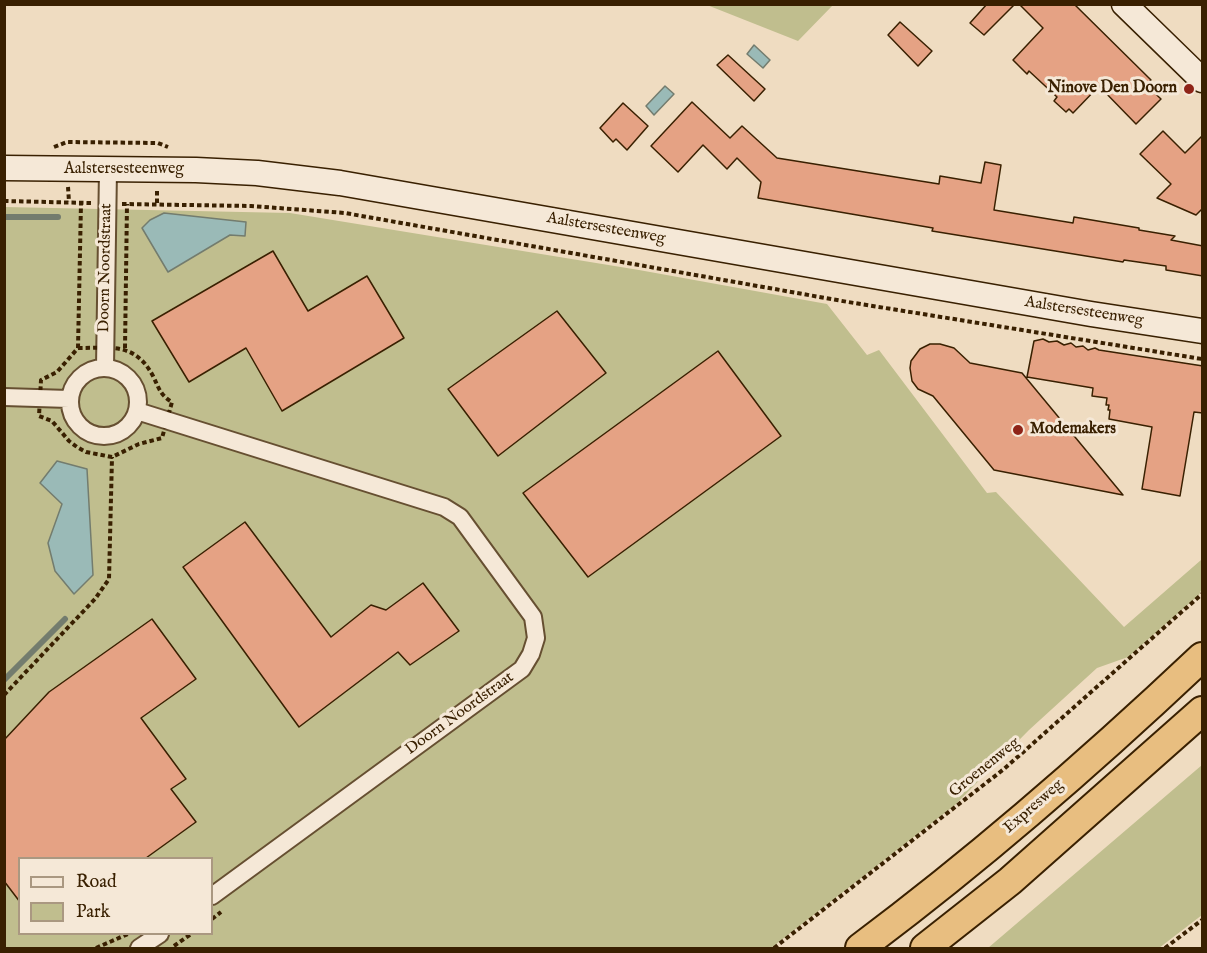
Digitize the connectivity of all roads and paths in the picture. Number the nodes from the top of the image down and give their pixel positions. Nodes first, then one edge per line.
1 (1124, 4) edge
2 (1203, 80) edge
3 (4, 168) edge
4 (108, 170) junction
5 (4, 201) edge
6 (81, 203) junction
7 (108, 204) junction
8 (127, 204) junction
9 (1203, 331) edge
10 (78, 348) junction
11 (105, 348) junction
12 (125, 348) junction
13 (1203, 358) edge
14 (105, 367) junction
15 (4, 397) edge
16 (40, 398) junction
17 (69, 399) junction
18 (137, 411) junction
19 (167, 420) junction
20 (162, 438) junction
21 (173, 442) dead end
22 (112, 457) junction
23 (1203, 594) edge
24 (1203, 657) edge
25 (4, 695) edge
26 (1203, 711) edge
27 (213, 895) edge
28 (221, 912) dead end
29 (213, 918) edge
30 (1203, 920) edge
31 (125, 935) edge
32 (157, 935) edge
33 (188, 935) edge
34 (96, 948) edge
35 (139, 948) edge
36 (171, 948) edge
37 (774, 948) edge
38 (860, 948) edge
39 (925, 948) edge
40 (1165, 948) edge

1 - 2 main road
3 - 4 main road, Aalstersesteenweg
4 - 7 street, Doorn Noordstraat
4 - 9 main road, Aalstersesteenweg
5 - 6 path
6 - 7 path
6 - 10 path
7 - 8 path
7 - 11 street, Doorn Noordstraat
8 - 12 path
8 - 13 path
10 - 11 path
10 - 16 path
11 - 12 path
11 - 14 street, Doorn Noordstraat
12 - 19 path
14 - 17 street
14 - 18 street
15 - 16 street
16 - 17 street
16 - 22 path
17 - 18 street
18 - 19 street, Doorn Noordstraat
19 - 20 path
19 - 27 street, Doorn Noordstraat
20 - 21 path
20 - 22 path
22 - 25 path
23 - 37 path, Groenenweg
24 - 38 highway, Expresweg
26 - 39 highway
28 - 29 path
30 - 40 path
31 - 34 path
32 - 35 street
33 - 36 path

